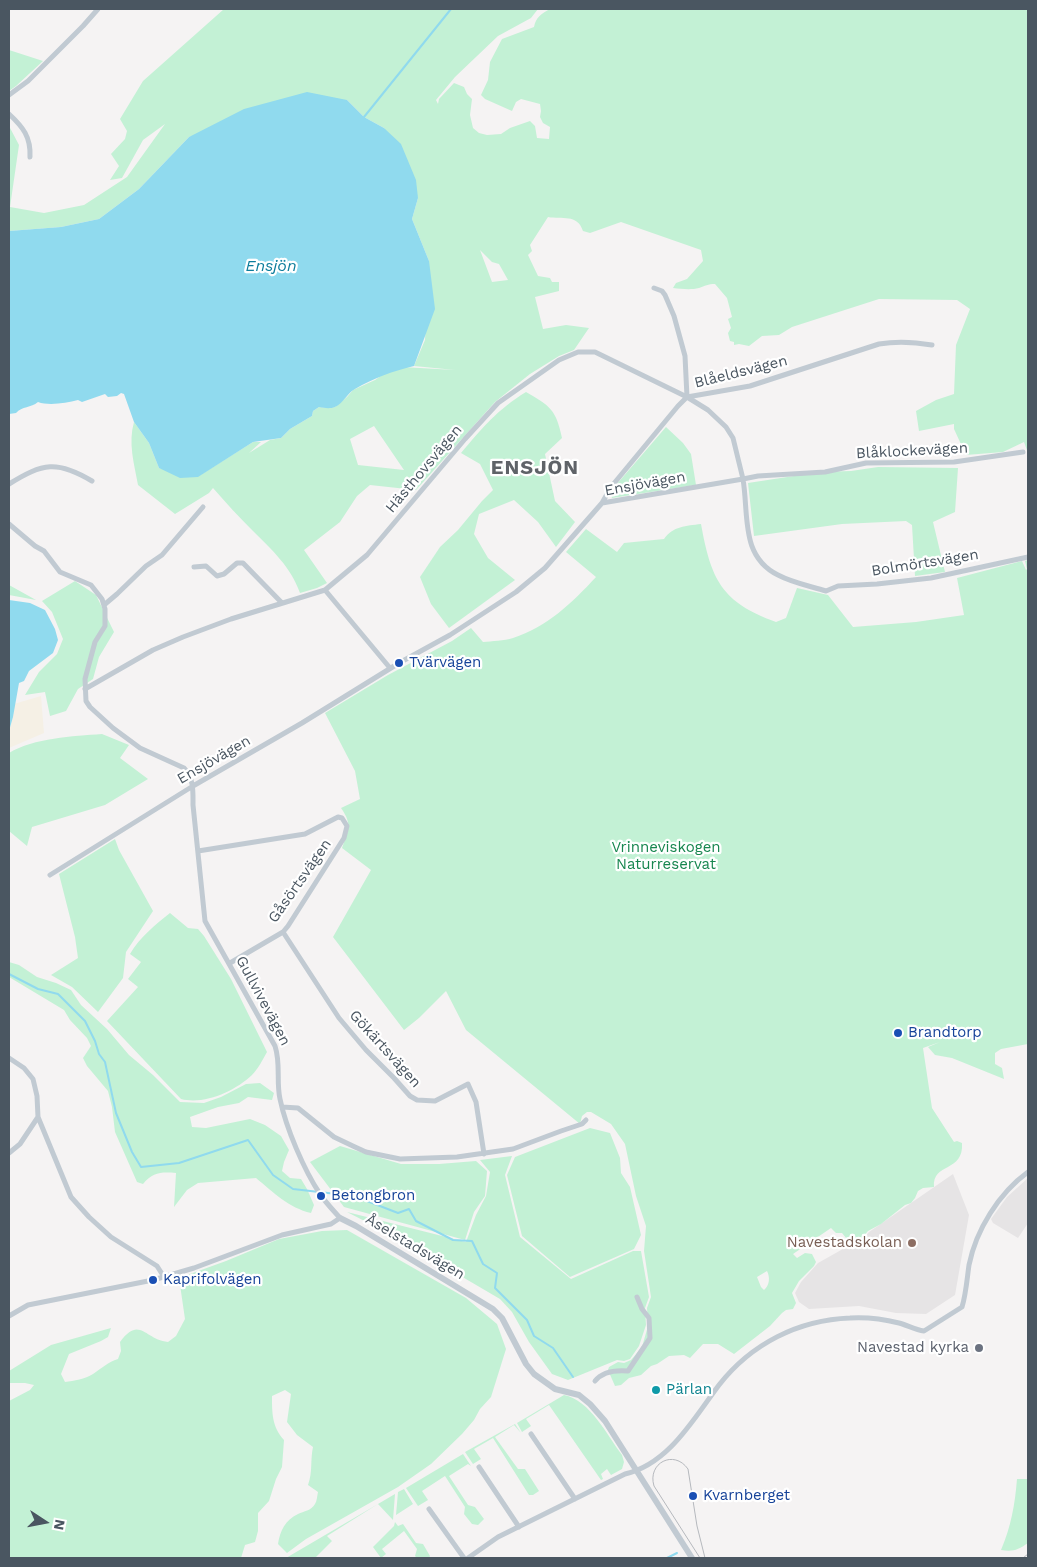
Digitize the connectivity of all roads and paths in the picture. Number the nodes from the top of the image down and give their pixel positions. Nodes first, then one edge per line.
1 (98, 9) edge
2 (9, 95) edge
3 (9, 114) edge
4 (30, 157) dead end
5 (654, 288) dead end
6 (932, 345) dead end
7 (687, 397) junction
8 (1023, 452) dead end
9 (743, 479) junction
10 (92, 481) dead end
11 (9, 484) edge
12 (602, 503) junction
13 (203, 508) dead end
14 (9, 524) edge
15 (1028, 557) edge
16 (194, 567) dead end
17 (325, 590) junction
18 (282, 604) junction
19 (104, 605) junction
20 (390, 668) junction
21 (85, 689) junction
22 (193, 786) junction
23 (198, 851) junction
24 (50, 875) dead end
25 (283, 932) junction
26 (230, 963) junction
27 (9, 1058) edge
28 (282, 1107) junction
29 (38, 1117) junction
30 (586, 1120) dead end
31 (9, 1153) edge
32 (484, 1154) junction
33 (1028, 1172) edge
34 (340, 1218) junction
35 (164, 1277) junction
36 (636, 1297) dead end
37 (9, 1316) edge
38 (595, 1380) dead end
39 (531, 1434) dead end
40 (479, 1467) dead end
41 (636, 1472) junction
42 (575, 1499) junction
43 (429, 1509) dead end
44 (519, 1527) junction
45 (466, 1558) edge
46 (692, 1558) edge

1 - 2 street
3 - 4 street
5 - 7 street
6 - 7 street, Blåeldsvägen
7 - 9 street, Hästhovsvägen
7 - 12 street, Blåeldsvägen
7 - 17 street, Hästhovsvägen
8 - 9 street, Blåklockevägen
9 - 12 street, Ensjövägen
9 - 15 street, Bolmörtsvägen
10 - 11 street
12 - 20 street, Ensjövägen
13 - 19 street
14 - 19 street
16 - 18 street
17 - 18 street, Hästhovsvägen
17 - 20 street
18 - 21 street, Hästhovsvägen
19 - 21 street
20 - 22 street, Ensjövägen
21 - 22 street
22 - 23 street, Gullvivevägen
22 - 24 street, Ensjövägen
23 - 25 street, Gåsörtsvägen
23 - 26 street, Gullvivevägen
25 - 26 street, Gåsörtsvägen
25 - 32 street, Gökärtsvägen
26 - 28 street, Gullvivevägen
27 - 29 street
28 - 32 street
28 - 34 street, Gullvivevägen
29 - 31 street
29 - 35 street
30 - 32 street
33 - 41 street
34 - 35 street
34 - 41 street, Åselstadsvägen
35 - 37 street
36 - 38 street
39 - 42 street
40 - 44 street
41 - 42 street
41 - 46 street, Åselstadsvägen
42 - 44 street
43 - 45 street
44 - 45 street

